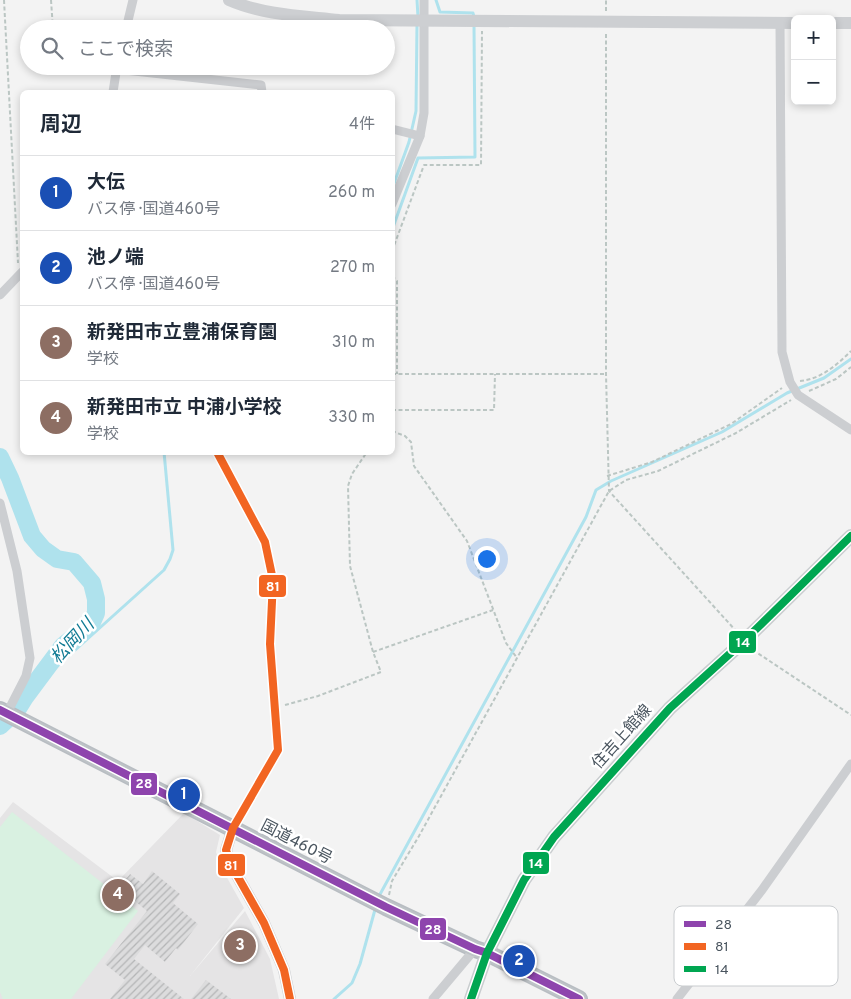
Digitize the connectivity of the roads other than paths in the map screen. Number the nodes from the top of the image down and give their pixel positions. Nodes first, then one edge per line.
1 (133, 0) edge
2 (230, 0) edge
3 (424, 0) edge
4 (128, 20) edge
5 (339, 20) edge
6 (395, 21) edge
7 (424, 21) junction
8 (836, 23) edge
9 (851, 23) edge
10 (780, 24) junction
11 (791, 24) edge
12 (115, 75) edge
13 (176, 75) edge
14 (112, 90) edge
15 (262, 90) edge
16 (395, 130) edge
17 (420, 136) junction
18 (395, 197) edge
19 (20, 275) edge
20 (0, 295) edge
21 (851, 430) edge
22 (219, 455) edge
23 (0, 503) edge
24 (851, 536) edge
25 (4, 712) edge
26 (851, 764) edge
27 (233, 828) junction
28 (750, 906) edge
29 (481, 951) junction
30 (687, 986) edge
31 (290, 999) edge
32 (433, 999) edge
33 (471, 999) edge
34 (579, 999) edge
35 (677, 999) edge

1 - 4 street
2 - 5 street
3 - 7 street
6 - 7 street
7 - 10 street
7 - 17 street
8 - 9 street
10 - 11 street
10 - 21 street
12 - 14 street
13 - 15 street
16 - 17 street
17 - 18 street
19 - 20 street
22 - 27 street
23 - 25 street
24 - 29 main road, 住吉上館線
25 - 27 highway, 国道460号
26 - 28 street
27 - 29 highway, 国道460号
27 - 31 street
29 - 32 street
29 - 33 main road, 住吉上館線
29 - 34 highway, 国道460号
30 - 35 street

